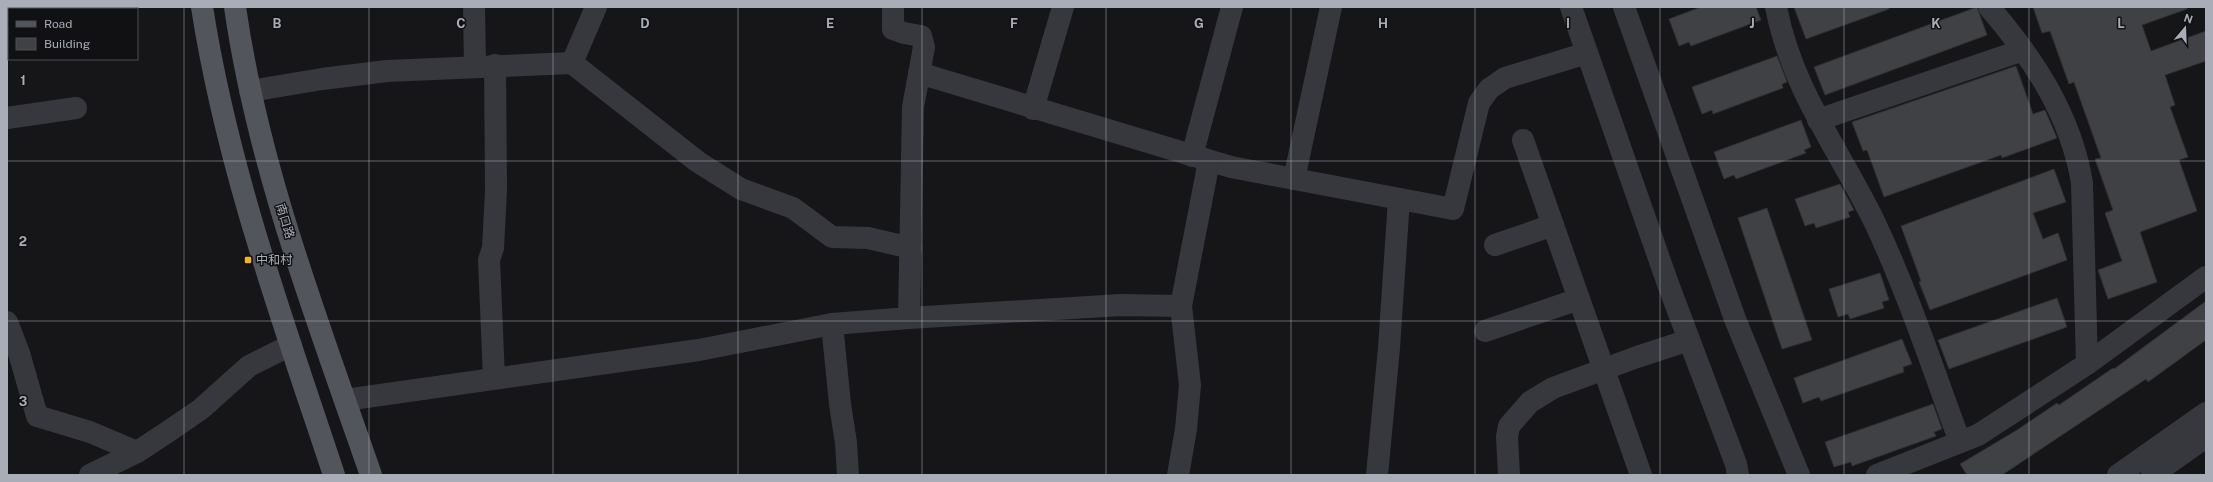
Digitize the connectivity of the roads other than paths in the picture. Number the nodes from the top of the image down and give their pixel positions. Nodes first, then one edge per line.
1 (202, 7) edge
2 (235, 7) edge
3 (474, 7) edge
4 (596, 7) edge
5 (893, 7) edge
6 (1063, 7) edge
7 (1232, 7) edge
8 (1331, 7) edge
9 (1571, 7) edge
10 (1624, 7) edge
11 (1776, 7) edge
12 (1988, 7) edge
13 (2023, 50) junction
14 (1587, 53) junction
15 (572, 63) junction
16 (485, 66) junction
17 (919, 74) junction
18 (250, 92) junction
19 (76, 108) dead end
20 (1033, 109) junction
21 (7, 118) edge
22 (1818, 120) junction
23 (1524, 140) dead end
24 (1200, 158) junction
25 (1294, 179) junction
26 (1400, 199) junction
27 (1553, 225) junction
28 (1495, 244) dead end
29 (911, 248) junction
30 (2206, 277) edge
31 (1579, 299) junction
32 (1180, 306) junction
33 (909, 318) junction
34 (7, 322) edge
35 (832, 324) junction
36 (1485, 331) dead end
37 (1689, 340) junction
38 (291, 345) junction
39 (2087, 364) junction
40 (1604, 369) junction
41 (494, 378) junction
42 (345, 400) junction
43 (2206, 413) edge
44 (2206, 437) edge
45 (1960, 442) junction
46 (137, 452) junction
47 (90, 475) edge
48 (334, 475) edge
49 (371, 475) edge
50 (848, 475) edge
51 (1178, 475) edge
52 (1378, 475) edge
53 (1509, 475) edge
54 (1641, 475) edge
55 (1738, 475) edge
56 (1799, 475) edge
57 (1877, 475) edge
58 (2118, 475) edge
59 (2152, 475) edge

1 - 38 main road
2 - 18 main road, 南口路
3 - 16 street
4 - 15 street
5 - 17 street
6 - 20 street
7 - 24 street
8 - 25 street
9 - 14 street
10 - 56 street
11 - 22 street
12 - 13 street
13 - 22 street
13 - 39 street
14 - 26 street
14 - 37 street
15 - 16 street
15 - 29 street
16 - 18 street
16 - 41 street
17 - 20 street
17 - 29 street
18 - 42 main road, 南口路
19 - 21 street
20 - 24 street
22 - 45 street
23 - 27 street
24 - 25 street
24 - 32 street
25 - 26 street
26 - 52 street
27 - 28 street
27 - 31 street
29 - 33 street
30 - 39 street
31 - 36 street
31 - 40 street
32 - 33 street
32 - 51 street
33 - 35 street
34 - 46 street
35 - 41 street
35 - 50 street
37 - 40 street
37 - 55 street
38 - 46 street
38 - 48 main road
39 - 45 street
40 - 53 street
40 - 54 street
41 - 42 street
42 - 49 main road, 南口路
43 - 58 street
44 - 59 street
45 - 57 street
46 - 47 street

